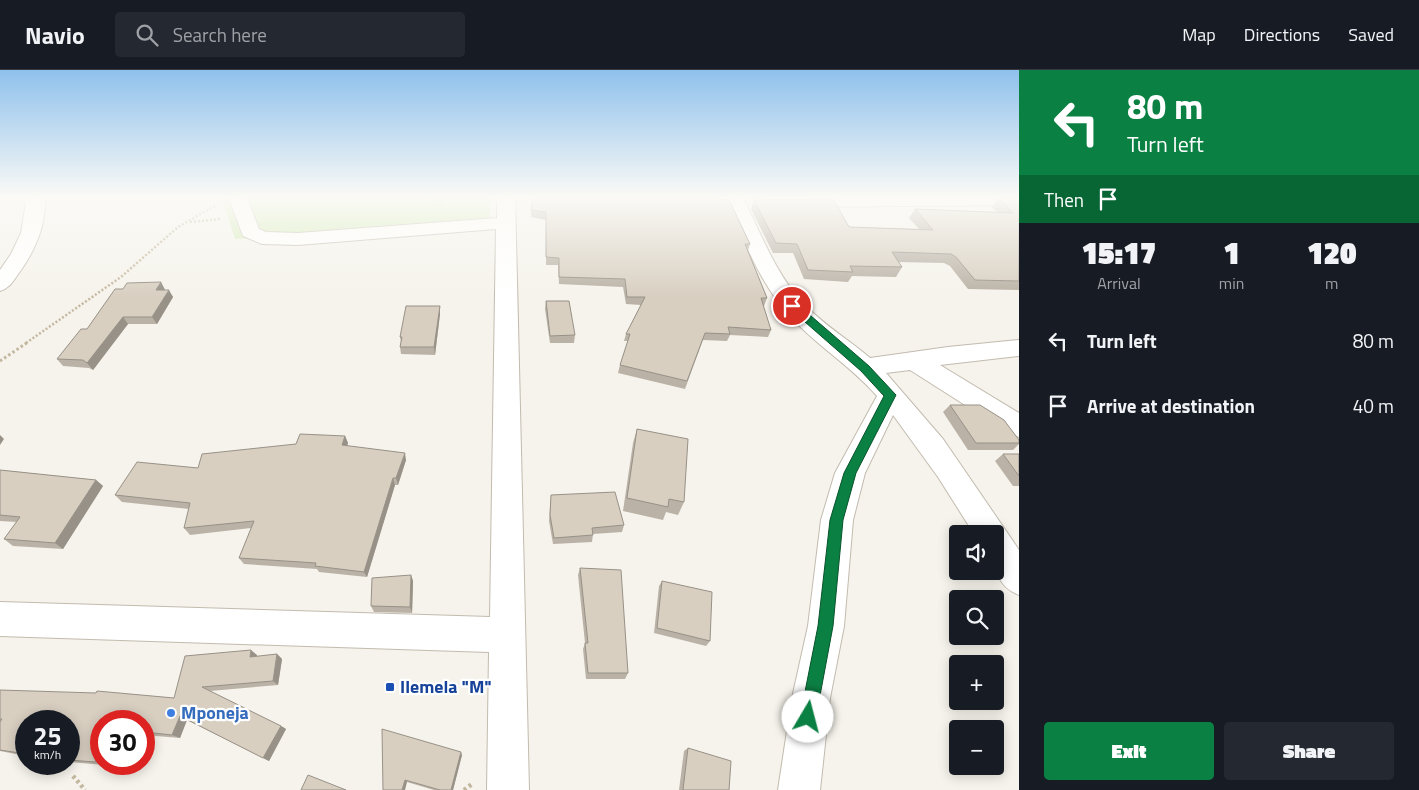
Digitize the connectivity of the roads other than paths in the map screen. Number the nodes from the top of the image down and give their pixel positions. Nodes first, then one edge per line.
1 (33, 230) edge
2 (249, 230) edge
3 (355, 230) edge
4 (506, 230) edge
5 (752, 230) edge
6 (0, 284) edge
7 (1019, 348) edge
8 (913, 360) junction
9 (865, 368) junction
10 (890, 395) junction
11 (1019, 426) edge
12 (985, 525) edge
13 (1004, 555) edge
14 (1019, 579) edge
15 (0, 619) edge
16 (507, 635) junction
17 (508, 790) edge
18 (799, 790) edge

1 - 6 street
2 - 3 street
4 - 16 street
5 - 9 street
7 - 8 street
8 - 9 street
8 - 11 street
9 - 10 street
10 - 12 street
10 - 18 street
13 - 14 street
15 - 16 street
16 - 17 street

